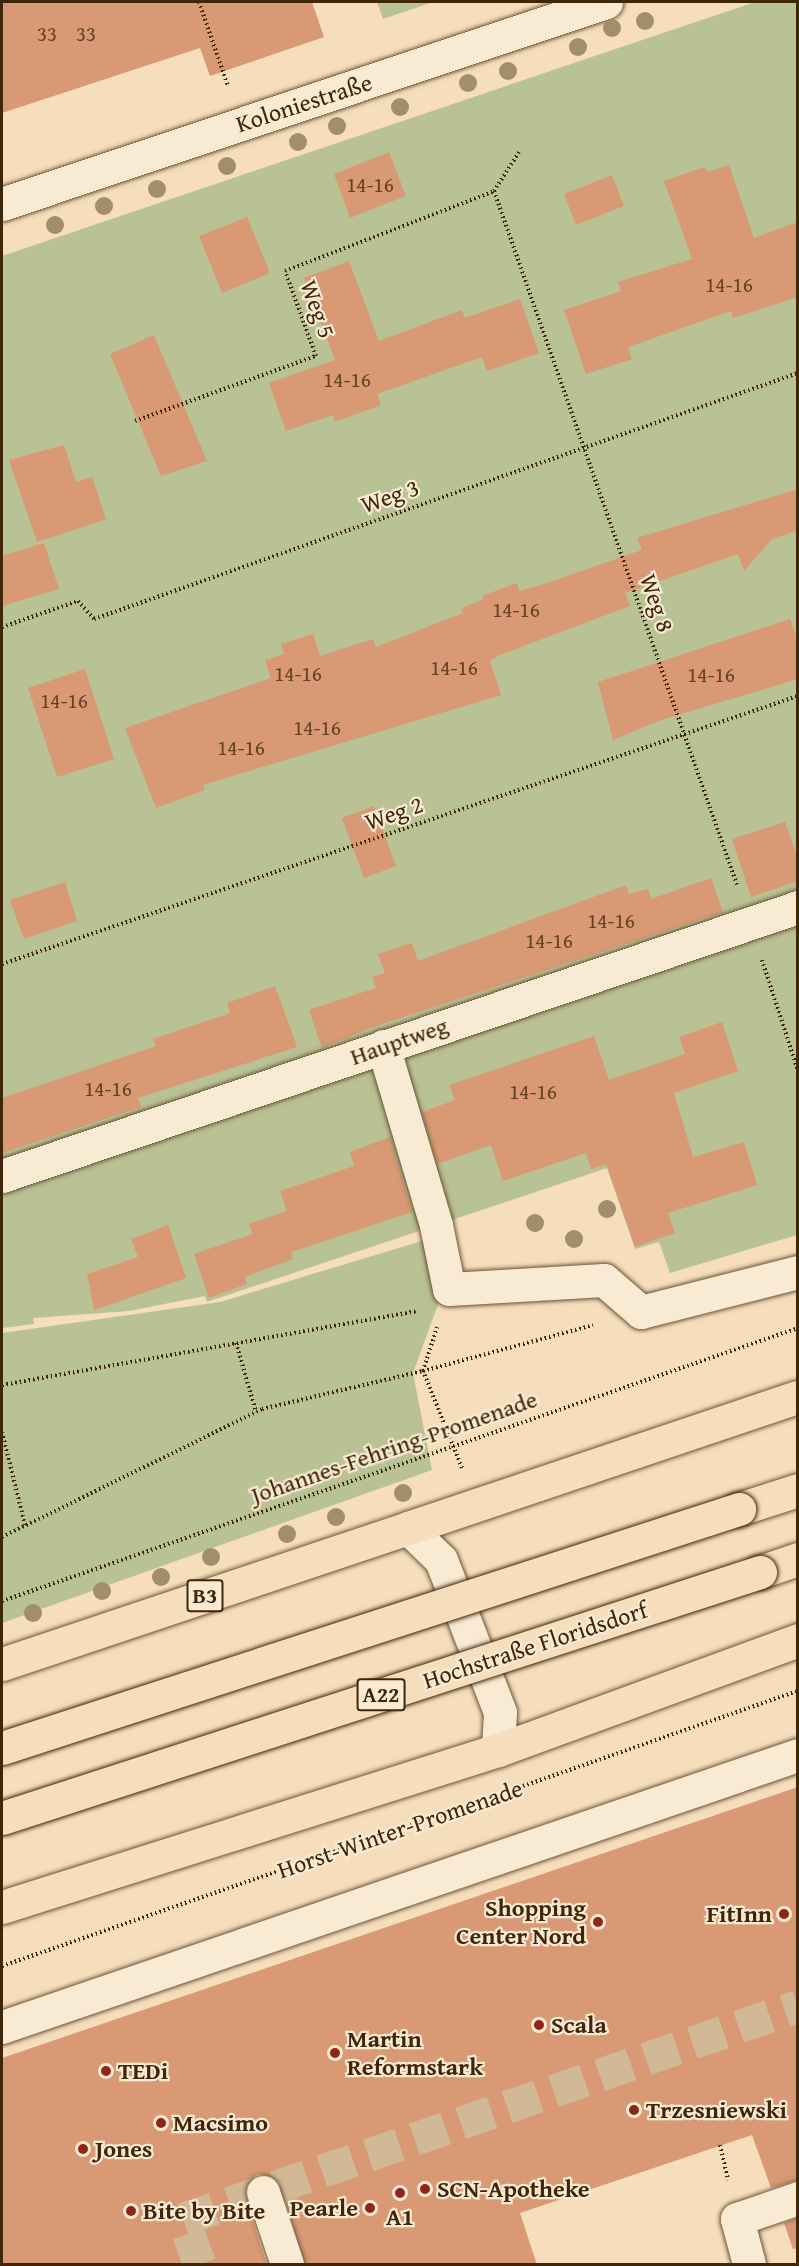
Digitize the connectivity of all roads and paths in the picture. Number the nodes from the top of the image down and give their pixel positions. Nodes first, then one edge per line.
1 (199, 2) edge
2 (606, 2) edge
3 (241, 124) junction
4 (519, 152) dead end
5 (494, 191) junction
6 (2, 204) edge
7 (798, 373) edge
8 (135, 421) dead end
9 (585, 447) junction
10 (2, 627) edge
11 (798, 696) edge
12 (683, 735) junction
13 (798, 907) edge
14 (751, 923) junction
15 (2, 964) edge
16 (383, 1046) junction
17 (798, 1071) edge
18 (2, 1176) edge
19 (798, 1272) edge
20 (446, 1297) junction
21 (641, 1312) junction
22 (798, 1328) edge
23 (236, 1343) junction
24 (423, 1371) junction
25 (2, 1385) edge
26 (798, 1397) edge
27 (256, 1412) junction
28 (2, 1432) edge
29 (454, 1445) junction
30 (798, 1490) edge
31 (25, 1525) junction
32 (408, 1528) junction
33 (2, 1537) edge
34 (798, 1559) edge
35 (2, 1601) edge
36 (798, 1640) edge
37 (2, 1664) edge
38 (798, 1691) edge
39 (2, 1748) edge
40 (498, 1750) junction
41 (798, 1755) edge
42 (2, 1818) edge
43 (2, 1907) edge
44 (2, 1966) edge
45 (2, 2027) edge
46 (263, 2192) dead end
47 (798, 2198) edge
48 (287, 2265) edge
49 (748, 2265) edge

1 - 3 path
2 - 3 street, Koloniestraße
3 - 6 street, Koloniestraße
4 - 5 path
5 - 8 path, Weg 5
5 - 9 path, Weg 8
7 - 9 path, Weg 3
9 - 10 path, Weg 3
9 - 12 path, Weg 8
11 - 12 path, Weg 2
12 - 14 path, Weg 8
12 - 15 path, Weg 2
13 - 14 street, Hauptweg
14 - 16 street, Hauptweg
14 - 17 path, Weg 8
16 - 18 street, Hauptweg
16 - 20 street
19 - 21 street
20 - 21 street
20 - 23 path
20 - 24 path
21 - 24 path
22 - 29 path, Johannes-Fehring-Promenade
23 - 25 path
23 - 27 path
24 - 27 path
24 - 29 path
26 - 32 main road
27 - 31 path
28 - 31 path
29 - 35 path, Johannes-Fehring-Promenade
30 - 39 main road, bridge
31 - 33 path
32 - 37 main road, B3
32 - 40 street, Horst-Winter-Promenade
34 - 42 main road, Hochstraße Floridsdorf / A22, bridge
36 - 40 main road
38 - 44 path, Horst-Winter-Promenade
40 - 43 main road
41 - 45 street
46 - 48 street
47 - 49 street

